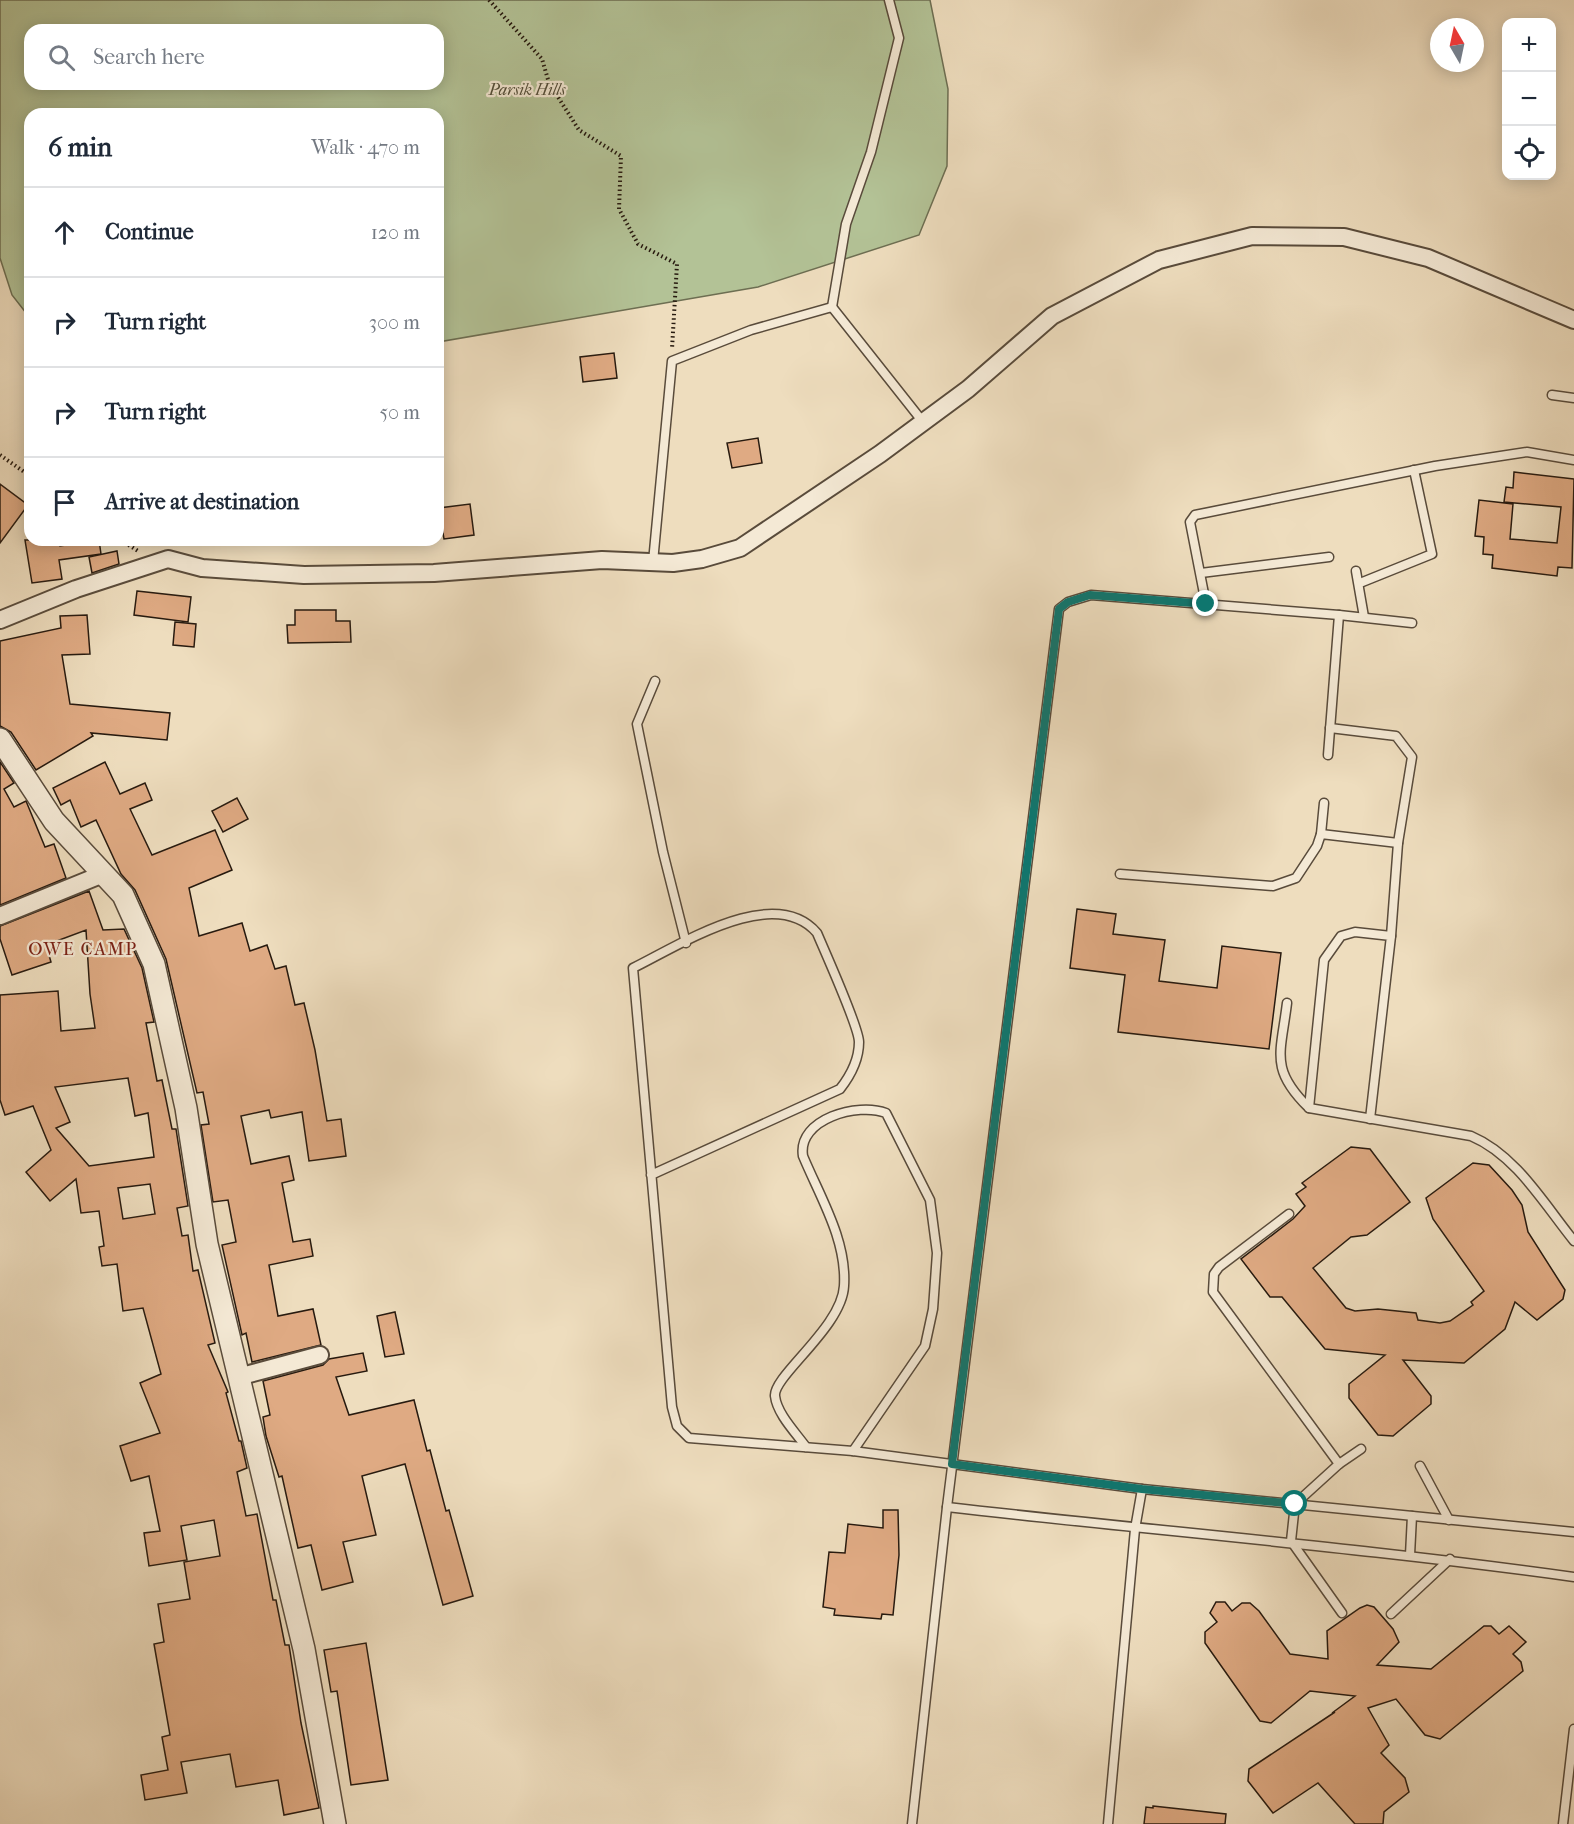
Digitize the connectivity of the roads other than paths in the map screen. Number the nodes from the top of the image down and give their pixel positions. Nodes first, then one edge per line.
1 (889, 0) edge
2 (832, 308) junction
3 (1574, 320) edge
4 (1552, 395) dead end
5 (1574, 398) edge
6 (923, 422) junction
7 (1574, 460) edge
8 (1414, 470) junction
9 (1329, 557) dead end
10 (653, 562) junction
11 (1356, 571) dead end
12 (1201, 573) junction
13 (1360, 583) junction
14 (1206, 604) junction
15 (1339, 615) junction
16 (1364, 617) junction
17 (0, 620) edge
18 (1412, 623) dead end
19 (655, 681) dead end
20 (1330, 728) junction
21 (0, 739) edge
22 (1328, 755) dead end
23 (1324, 803) dead end
24 (1321, 834) junction
25 (1398, 843) junction
26 (103, 874) junction
27 (1120, 874) dead end
28 (0, 916) edge
29 (1391, 936) junction
30 (686, 943) junction
31 (1287, 1003) dead end
32 (1309, 1107) junction
33 (1370, 1119) junction
34 (651, 1175) junction
35 (1289, 1214) dead end
36 (1574, 1241) edge
37 (320, 1355) dead end
38 (238, 1377) junction
39 (806, 1447) junction
40 (1361, 1449) dead end
41 (854, 1451) junction
42 (952, 1464) junction
43 (1339, 1464) junction
44 (1420, 1466) dead end
45 (1142, 1489) junction
46 (1295, 1504) junction
47 (947, 1507) junction
48 (1412, 1516) junction
49 (1449, 1520) junction
50 (1135, 1529) junction
51 (1574, 1532) edge
52 (1291, 1541) junction
53 (1410, 1555) junction
54 (1450, 1559) junction
55 (1574, 1577) edge
56 (1342, 1613) dead end
57 (1391, 1614) dead end
58 (1574, 1729) edge
59 (335, 1824) edge
60 (912, 1824) edge
61 (1108, 1824) edge
62 (1563, 1824) edge

1 - 2 lane
2 - 6 lane
2 - 10 lane
3 - 6 street
4 - 5 lane
6 - 10 street
7 - 8 lane
8 - 12 lane
8 - 13 lane
9 - 12 lane
10 - 17 street
11 - 13 lane
12 - 14 lane
13 - 16 lane
14 - 15 lane
14 - 42 lane
15 - 16 lane
15 - 20 lane
16 - 18 lane
19 - 30 lane
20 - 22 lane
20 - 25 lane
21 - 26 street
23 - 24 lane
24 - 25 lane
24 - 27 lane
25 - 29 lane
26 - 28 street
26 - 38 street
29 - 32 lane
29 - 33 lane
30 - 34 lane
30 - 34 lane
31 - 32 lane
32 - 33 lane
33 - 36 lane
34 - 39 lane
35 - 43 lane
37 - 38 street
38 - 59 street
39 - 41 lane
39 - 41 lane
40 - 43 lane
41 - 42 lane
42 - 45 lane
42 - 47 lane
43 - 46 lane
44 - 49 lane
45 - 46 lane
45 - 50 lane
46 - 48 lane
46 - 52 lane
47 - 50 lane
47 - 60 lane
48 - 49 lane
48 - 53 lane
49 - 51 lane
50 - 52 lane
50 - 61 lane
52 - 53 lane
52 - 56 lane
53 - 54 lane
54 - 55 lane
54 - 57 lane
58 - 62 lane

